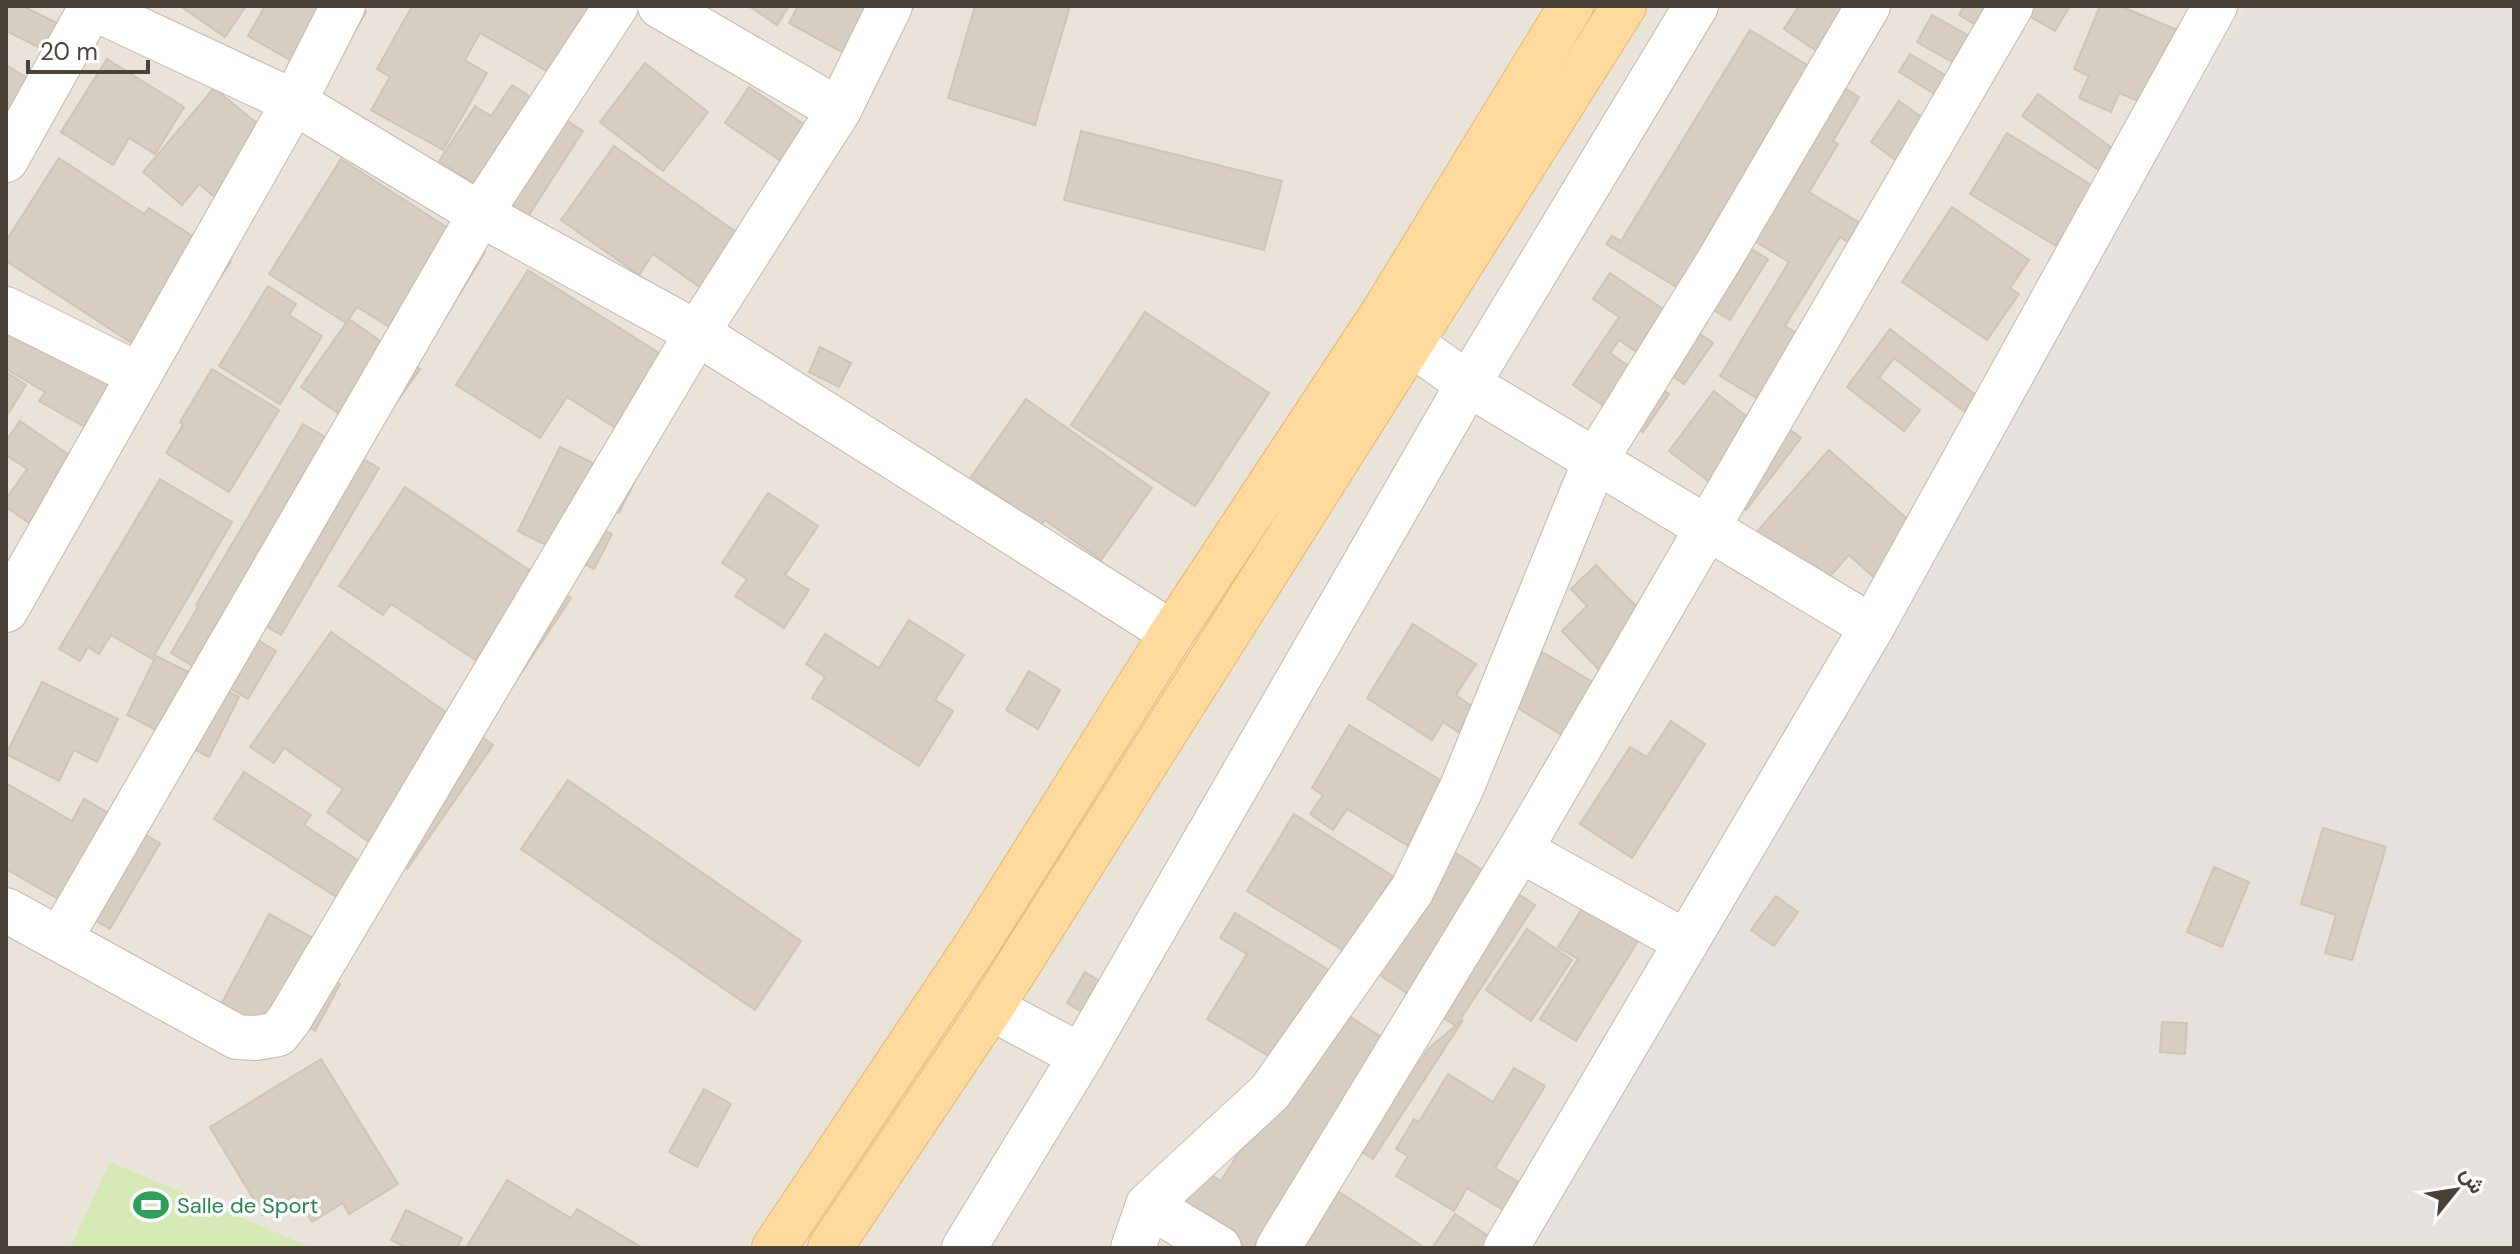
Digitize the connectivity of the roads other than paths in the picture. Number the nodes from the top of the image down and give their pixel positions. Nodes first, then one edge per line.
1 (91, 6) edge
2 (343, 6) edge
3 (616, 6) edge
4 (660, 6) edge
5 (890, 6) edge
6 (1571, 6) edge
7 (1624, 6) edge
8 (1696, 6) edge
9 (1868, 6) edge
10 (2011, 6) edge
11 (2215, 6) edge
12 (294, 102) junction
13 (839, 110) junction
14 (6, 160) edge
15 (480, 214) junction
16 (6, 309) edge
17 (697, 333) junction
18 (1412, 344) junction
19 (139, 375) junction
20 (1468, 384) junction
21 (1595, 461) junction
22 (1707, 527) junction
23 (6, 610) edge
24 (1872, 627) junction
25 (1172, 633) junction
26 (1520, 850) junction
27 (6, 910) edge
28 (60, 939) junction
29 (1686, 942) junction
30 (991, 1008) junction
31 (1081, 1056) junction
32 (1148, 1205) junction
33 (774, 1248) edge
34 (830, 1248) edge
35 (964, 1248) edge
36 (1133, 1248) edge
37 (1219, 1248) edge
38 (1278, 1248) edge
39 (1506, 1248) edge

1 - 12 street
1 - 14 street
2 - 12 street
3 - 15 street
4 - 13 street
5 - 13 street
6 - 25 main road
7 - 18 main road
8 - 20 street
9 - 21 street
10 - 22 street
11 - 24 street
12 - 15 street
12 - 19 street
13 - 17 street
15 - 17 street
15 - 28 street
16 - 19 street
17 - 25 street
17 - 28 street
18 - 20 street
18 - 30 main road
19 - 23 street
20 - 21 street
20 - 31 street
21 - 22 street
21 - 32 street
22 - 24 street
22 - 26 street
24 - 29 street
25 - 33 main road
26 - 29 street
26 - 38 street
27 - 28 street
29 - 39 street
30 - 31 street
30 - 34 main road
31 - 35 street
32 - 36 street
32 - 37 street

